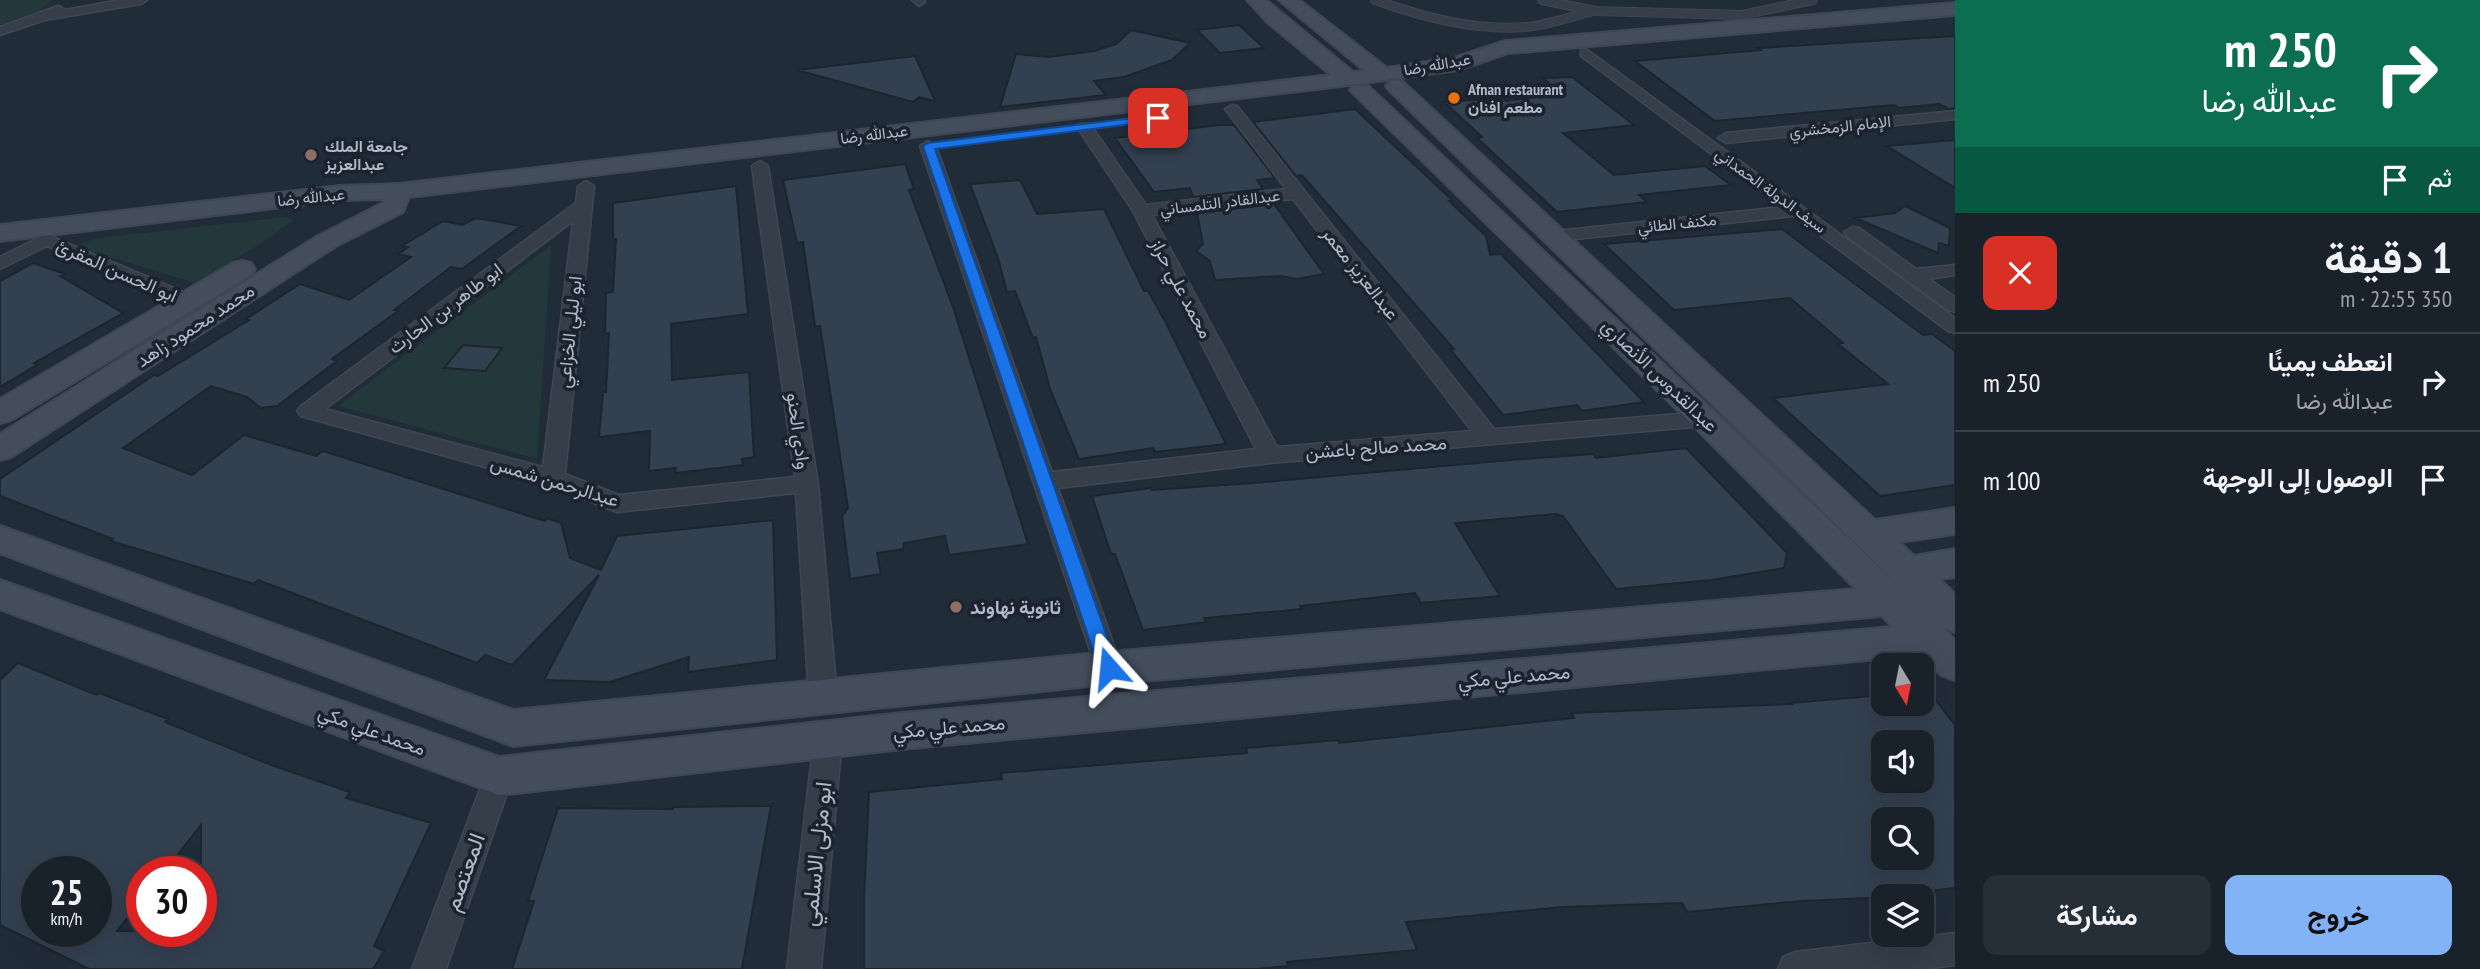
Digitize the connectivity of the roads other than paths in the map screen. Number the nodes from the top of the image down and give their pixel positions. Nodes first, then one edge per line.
1 (71, 0) edge
2 (141, 0) edge
3 (1256, 0) edge
4 (1288, 0) edge
5 (1375, 0) edge
6 (1542, 0) edge
7 (1813, 0) edge
8 (1955, 9) edge
9 (1596, 11) junction
10 (47, 17) junction
11 (1955, 20) edge
12 (0, 32) edge
13 (1594, 52) junction
14 (1372, 82) junction
15 (1232, 108) junction
16 (1955, 115) edge
17 (1955, 126) edge
18 (1085, 127) junction
19 (1732, 143) junction
20 (928, 146) junction
21 (760, 166) junction
22 (1299, 193) junction
23 (584, 196) junction
24 (1780, 197) junction
25 (345, 199) junction
26 (396, 199) junction
27 (1798, 210) junction
28 (1141, 211) junction
29 (1549, 229) junction
30 (46, 239) junction
31 (3, 242) edge
32 (0, 264) edge
33 (1955, 271) edge
34 (1912, 275) junction
35 (1945, 291) edge
36 (188, 301) junction
37 (1955, 306) edge
38 (1955, 327) edge
39 (308, 411) joint
40 (0, 413) edge
41 (1705, 419) junction
42 (1489, 438) junction
43 (0, 449) edge
44 (1270, 455) junction
45 (553, 478) junction
46 (1046, 481) junction
47 (807, 484) junction
48 (1955, 521) edge
49 (1868, 534) junction
50 (0, 538) edge
51 (1955, 563) edge
52 (1897, 586) junction
53 (0, 594) edge
54 (1946, 640) edge
55 (1109, 668) junction
56 (899, 690) junction
57 (823, 696) junction
58 (902, 731) junction
59 (828, 739) junction
60 (499, 776) junction
61 (1955, 949) edge
62 (1894, 963) edge
63 (429, 969) edge
64 (804, 969) edge
65 (1796, 969) edge

1 - 10 street
2 - 10 street
3 - 14 street
4 - 14 street
5 - 9 lane
6 - 9 lane
7 - 9 lane
8 - 14 street, عبدالله رضا
10 - 12 street
11 - 13 street, عبدالله رضا
13 - 14 street, عبدالله رضا
13 - 19 street, سيف الدولة الحمداني
13 - 24 street, سيف الدولة الحمداني
14 - 15 street, عبدالله رضا
14 - 26 street, عبدالله رضا
14 - 29 street, عبدالقدوس الأنصاري
14 - 41 street, عبدالقدوس الأنصاري
15 - 18 street, عبدالله رضا
15 - 22 street, عبدالعزيز معمر
16 - 19 street, الإمام الزمخشري
17 - 19 street, الإمام الزمخشري
18 - 20 street, عبدالله رضا
18 - 28 street, محمد علي حراز
19 - 34 street, سيف الدولة الحمداني
20 - 21 street, عبدالله رضا
20 - 46 street
21 - 23 street, عبدالله رضا
21 - 47 street, وادي الحنو
22 - 28 street, عبدالقادر التلمساني
22 - 42 street, عبدالعزيز معمر
23 - 26 street, عبدالله رضا
23 - 39 street, ابو طاهر بن الحارث
23 - 45 street, ابو ليلي الخزاعي
24 - 27 street, سيف الدولة الحمداني
24 - 29 street, مكنف الطائي
25 - 26 street, عبدالله رضا
25 - 30 street, عبدالله رضا
25 - 31 street, عبدالله رضا
25 - 36 street, محمد محمود زاهد
26 - 43 street, محمد محمود زاهد
27 - 29 street, مكنف الطائي
27 - 38 street, سيف الدولة الحمداني
28 - 44 street, محمد علي حراز
29 - 49 street, عبدالقدوس الأنصاري
30 - 31 street, عبدالله رضا
30 - 32 street
30 - 36 street, ابو الحسن المقرئ
33 - 34 street
34 - 35 street, سيف الدولة الحمداني
35 - 37 street, سيف الدولة الحمداني
36 - 40 street, محمد محمود زاهد
39 - 45 street, عبدالرحمن شمس
41 - 42 street, محمد صالح باعشن
41 - 52 street, عبدالقدوس الأنصاري
42 - 44 street, محمد صالح باعشن
44 - 46 street, محمد صالح باعشن
45 - 47 street, عبدالرحمن شمس
46 - 55 street
47 - 57 street, وادي الحنو
48 - 49 street
49 - 52 street, عبدالقدوس الأنصاري
50 - 57 street
51 - 52 street
52 - 54 street, عبدالقدوس الأنصاري
52 - 55 street
53 - 60 street, محمد علي مكي
54 - 58 street, محمد علي مكي
55 - 56 street
56 - 57 street
56 - 58 street
58 - 59 street, محمد علي مكي
59 - 60 street, محمد علي مكي
59 - 64 street, ابو مزلى الاسلمي
60 - 63 street, المعتصم
61 - 62 street
62 - 65 street

